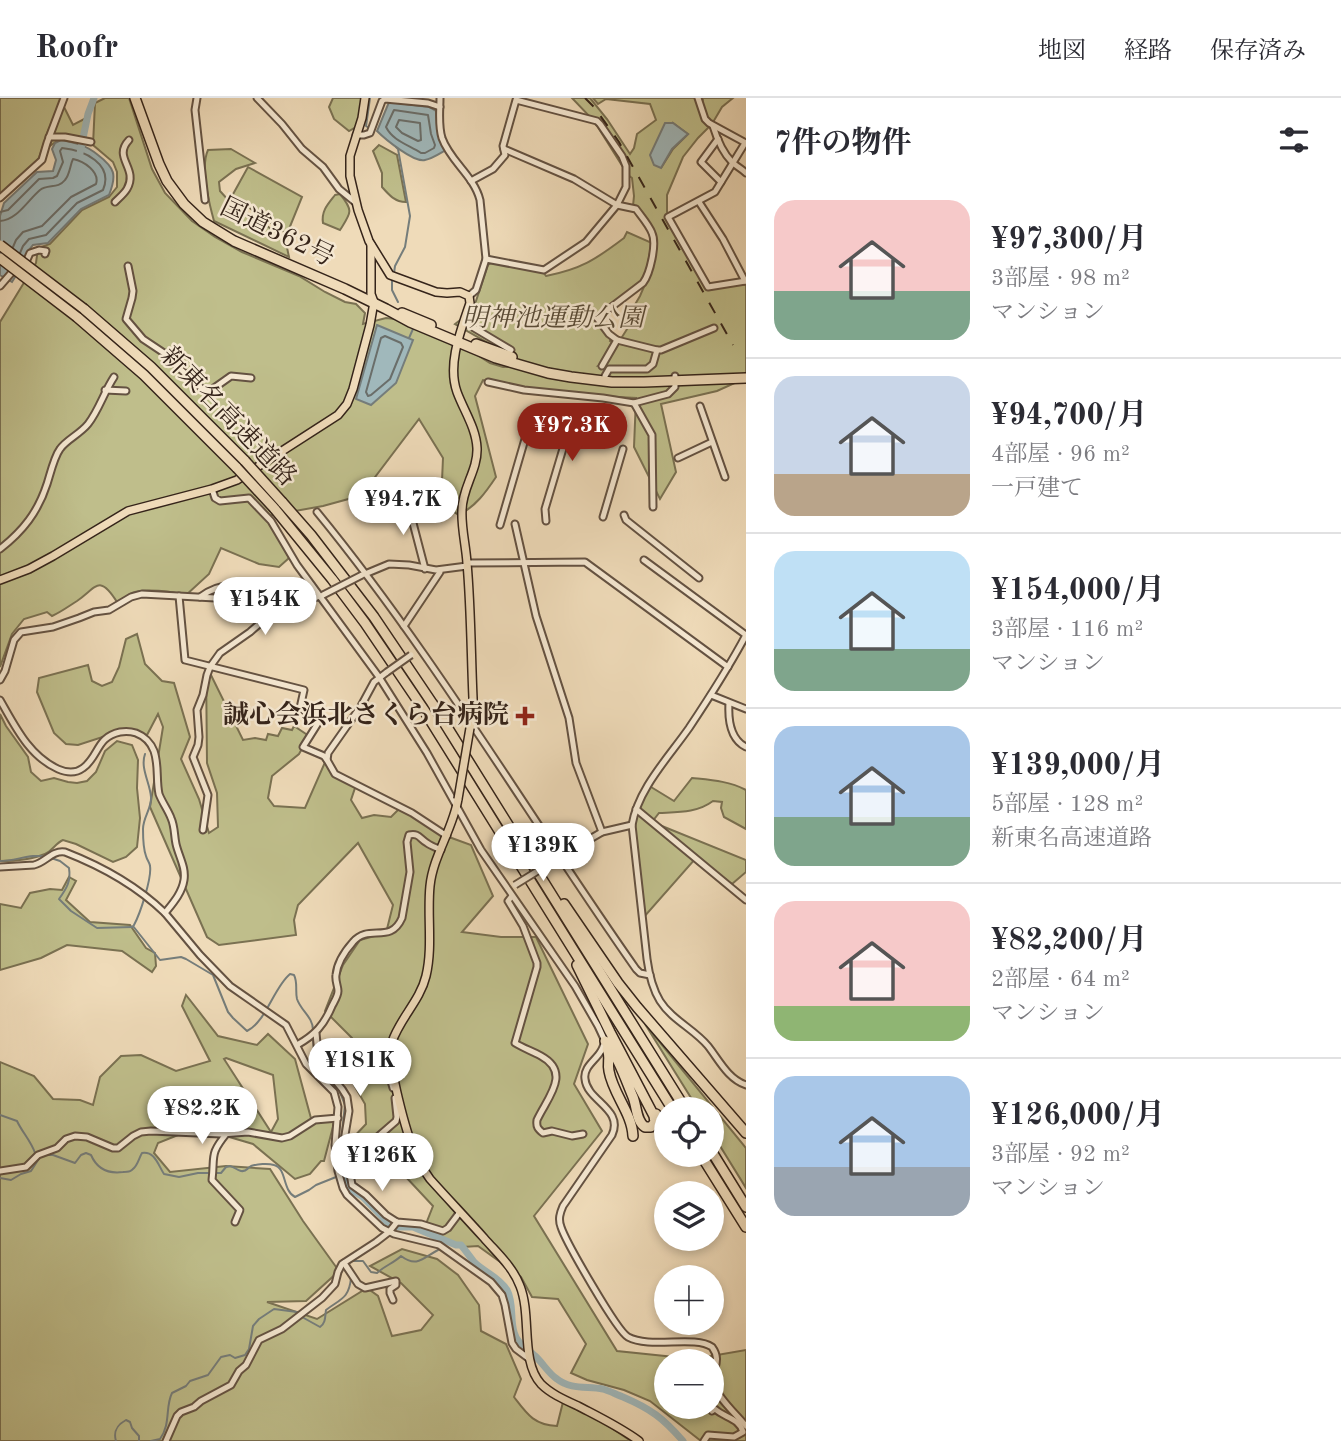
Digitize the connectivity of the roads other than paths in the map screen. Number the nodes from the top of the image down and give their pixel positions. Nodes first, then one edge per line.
1 (64, 98) edge
2 (135, 98) edge
3 (197, 98) edge
4 (257, 98) edge
5 (268, 98) edge
6 (365, 98) edge
7 (440, 98) edge
8 (698, 98) edge
9 (263, 104) junction
10 (440, 107) junction
11 (713, 126) junction
12 (356, 135) junction
13 (49, 137) junction
14 (718, 139) junction
15 (91, 142) dead end
16 (131, 142) dead end
17 (746, 143) edge
18 (504, 149) junction
19 (733, 163) junction
20 (746, 173) edge
21 (471, 181) junction
22 (721, 182) junction
23 (0, 198) edge
24 (205, 200) dead end
25 (115, 202) dead end
26 (356, 202) junction
27 (699, 202) junction
28 (617, 205) junction
29 (371, 244) junction
30 (0, 245) edge
31 (45, 254) dead end
32 (0, 258) edge
33 (485, 259) junction
34 (128, 266) dead end
35 (745, 281) edge
36 (0, 286) edge
37 (469, 296) junction
38 (374, 302) junction
39 (464, 322) junction
40 (714, 328) dead end
41 (459, 340) junction
42 (617, 340) junction
43 (511, 350) dead end
44 (657, 350) junction
45 (602, 366) dead end
46 (606, 376) junction
47 (746, 376) edge
48 (114, 377) dead end
49 (251, 378) dead end
50 (675, 378) junction
51 (488, 382) dead end
52 (105, 390) junction
53 (126, 391) dead end
54 (634, 403) junction
55 (699, 406) dead end
56 (532, 415) dead end
57 (570, 425) dead end
58 (712, 442) junction
59 (623, 449) dead end
60 (678, 458) dead end
61 (241, 464) junction
62 (725, 477) dead end
63 (212, 489) junction
64 (407, 500) dead end
65 (278, 505) junction
66 (653, 507) dead end
67 (317, 512) dead end
68 (624, 515) dead end
69 (603, 517) dead end
70 (545, 522) dead end
71 (515, 524) dead end
72 (499, 525) dead end
73 (0, 548) edge
74 (644, 561) dead end
75 (524, 562) junction
76 (467, 564) junction
77 (425, 569) junction
78 (440, 570) junction
79 (364, 575) junction
80 (699, 578) dead end
81 (0, 580) edge
82 (295, 586) junction
83 (312, 586) junction
84 (179, 596) junction
85 (321, 596) junction
86 (200, 597) junction
87 (282, 602) junction
88 (404, 625) junction
89 (746, 635) edge
90 (421, 648) junction
91 (210, 667) junction
92 (728, 667) junction
93 (379, 677) junction
94 (0, 680) edge
95 (711, 695) junction
96 (0, 700) edge
97 (729, 703) junction
98 (746, 709) edge
99 (470, 725) junction
100 (746, 747) edge
101 (327, 760) junction
102 (479, 778) junction
103 (457, 803) junction
104 (635, 809) junction
105 (632, 825) junction
106 (204, 830) dead end
107 (602, 832) junction
108 (447, 836) junction
109 (441, 850) junction
110 (558, 858) junction
111 (0, 867) edge
112 (510, 893) junction
113 (746, 900) edge
114 (165, 913) junction
115 (556, 923) junction
116 (650, 975) junction
117 (313, 1035) junction
118 (604, 1044) junction
119 (297, 1045) junction
120 (391, 1068) junction
121 (746, 1085) edge
122 (644, 1094) junction
123 (665, 1097) edge
124 (678, 1097) edge
125 (654, 1110) edge
126 (338, 1118) junction
127 (228, 1133) junction
128 (746, 1133) edge
129 (583, 1134) dead end
130 (633, 1136) dead end
131 (708, 1167) edge
132 (721, 1167) edge
133 (0, 1171) edge
134 (349, 1174) junction
135 (746, 1207) edge
136 (460, 1212) junction
137 (235, 1222) dead end
138 (393, 1226) junction
139 (746, 1227) edge
140 (345, 1264) junction
141 (393, 1300) dead end
142 (528, 1353) junction
143 (724, 1416) edge
144 (737, 1418) junction
145 (746, 1426) edge
146 (166, 1441) edge
147 (639, 1441) edge
148 (704, 1441) edge

1 - 13 street
2 - 38 highway, 国道362号
3 - 24 street
4 - 9 street
5 - 9 street
6 - 12 main road
7 - 10 street
8 - 11 street
9 - 26 street
10 - 12 street
10 - 21 street
11 - 14 street
11 - 17 street
12 - 26 main road
13 - 15 street
13 - 23 street
14 - 19 street
14 - 22 street
16 - 25 street
17 - 19 street
18 - 21 street
18 - 28 street
18 - 28 street
19 - 20 street
19 - 22 street
21 - 33 street
22 - 27 street
26 - 29 main road
27 - 35 street
27 - 35 street
28 - 33 street
28 - 42 street
29 - 37 main road
29 - 38 main road
30 - 61 highway, 新東名高速道路, bridge
31 - 36 street
32 - 61 highway, 新東名高速道路, bridge
33 - 37 street
34 - 49 street
37 - 39 main road
38 - 41 highway, 国道362号
38 - 63 main road
39 - 41 main road
39 - 43 street
40 - 44 street
41 - 46 highway
41 - 50 highway
41 - 76 main road
42 - 44 street
42 - 45 street
44 - 46 street
46 - 50 highway
47 - 50 highway
48 - 52 street
50 - 54 street
51 - 54 street
52 - 53 street
52 - 73 street
54 - 66 street
55 - 58 street
56 - 72 street
57 - 70 street
58 - 60 street
58 - 62 street
59 - 69 street
61 - 65 highway, 新東名高速道路, bridge
63 - 81 main road
63 - 83 street
64 - 77 street
65 - 102 highway, 新東名高速道路
65 - 115 highway, 新東名高速道路
67 - 79 street
68 - 80 street
71 - 75 street
74 - 89 street
75 - 76 street
75 - 92 street
75 - 107 street
76 - 78 street
76 - 99 main road
77 - 78 street
77 - 79 street
78 - 88 street
79 - 85 street, bridge
79 - 88 street
82 - 83 street
82 - 86 street
82 - 87 street
83 - 85 street
84 - 86 street
84 - 91 street
84 - 94 street
85 - 87 street
85 - 93 street
86 - 87 street
87 - 91 street
88 - 90 street
89 - 92 street
90 - 93 street, bridge
90 - 99 street
91 - 101 street
91 - 106 street
92 - 95 street
93 - 101 street
93 - 103 street
95 - 97 street
95 - 104 street
96 - 114 street
97 - 98 street
97 - 100 street
99 - 103 main road, bridge
99 - 110 street
101 - 108 street
102 - 124 highway, 新東名高速道路
102 - 128 highway
103 - 108 main road
103 - 112 street
104 - 105 street
104 - 113 street
105 - 107 street
105 - 116 street
107 - 110 street
108 - 109 main road
109 - 117 street
109 - 120 main road
110 - 112 street, bridge
110 - 116 street
111 - 114 street
112 - 118 street
112 - 129 street
114 - 119 street
115 - 122 highway
115 - 123 highway, 新東名高速道路
116 - 121 street
117 - 119 street
117 - 134 street
118 - 122 highway
118 - 130 highway
118 - 144 street
119 - 126 street
120 - 134 street
120 - 136 main road
122 - 125 highway
126 - 127 street
126 - 138 street
127 - 133 street
127 - 137 street
131 - 139 highway
132 - 135 highway
134 - 138 street
136 - 138 street
136 - 142 main road
138 - 140 street
138 - 142 street
140 - 141 street
140 - 146 street
142 - 147 main road
143 - 144 street
144 - 145 street
144 - 148 street

